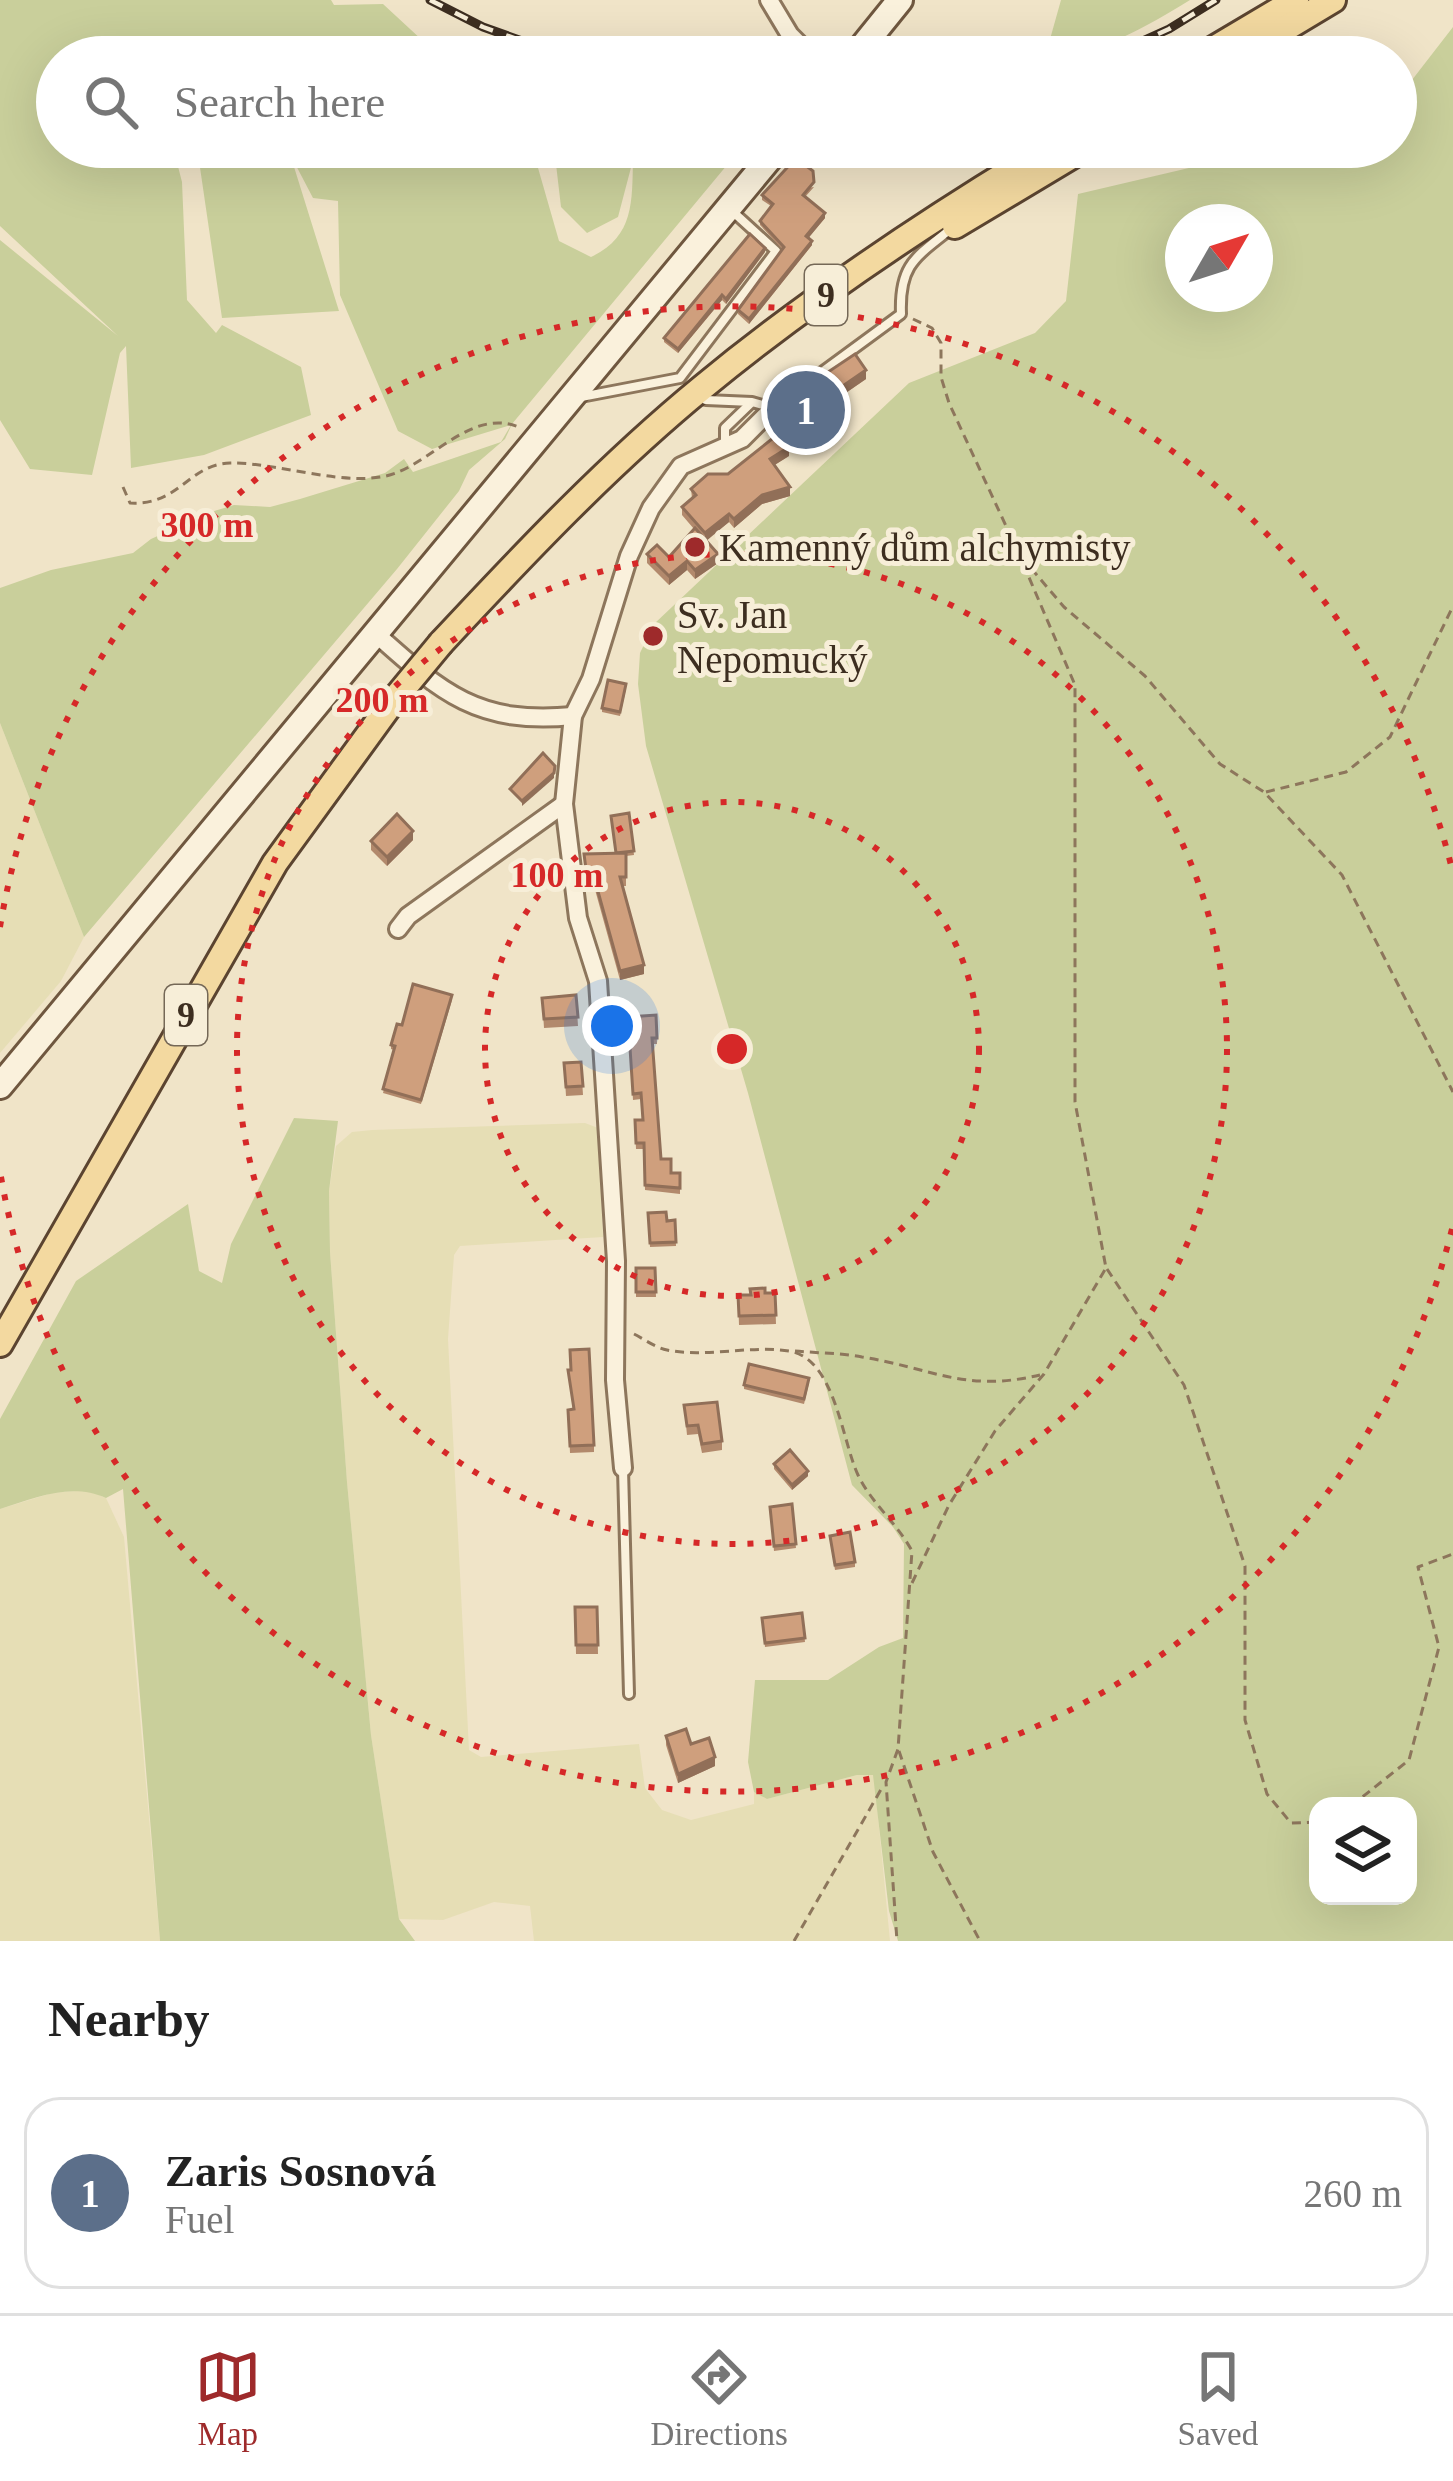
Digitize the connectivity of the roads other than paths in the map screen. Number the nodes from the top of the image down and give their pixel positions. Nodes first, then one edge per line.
1 (769, 0) edge
2 (900, 0) edge
3 (1296, 0) edge
4 (1333, 0) edge
5 (791, 36) edge
6 (871, 36) edge
7 (1235, 36) edge
8 (1273, 36) edge
9 (761, 168) edge
10 (1017, 168) edge
11 (1052, 168) edge
12 (728, 208) junction
13 (953, 228) junction
14 (568, 400) junction
15 (706, 400) junction
16 (752, 402) junction
17 (773, 408) junction
18 (725, 446) junction
19 (633, 451) junction
20 (375, 633) junction
21 (573, 716) junction
22 (565, 804) junction
23 (398, 929) dead end
24 (0, 1086) edge
25 (0, 1344) edge
26 (623, 1468) joint
27 (628, 1694) dead end

1 - 5 street
2 - 6 street
3 - 7 main road
4 - 8 main road
9 - 12 street
10 - 19 main road, 9
11 - 13 main road, 9
12 - 14 street
12 - 14 lane
13 - 15 main road, 9
13 - 17 lane
14 - 20 street
15 - 16 lane
15 - 19 main road, 9
16 - 17 lane
16 - 18 lane
17 - 18 street
18 - 21 street
19 - 25 main road, 9, bridge
20 - 21 street
20 - 24 street
21 - 22 street
22 - 23 street
22 - 26 street
26 - 27 lane

